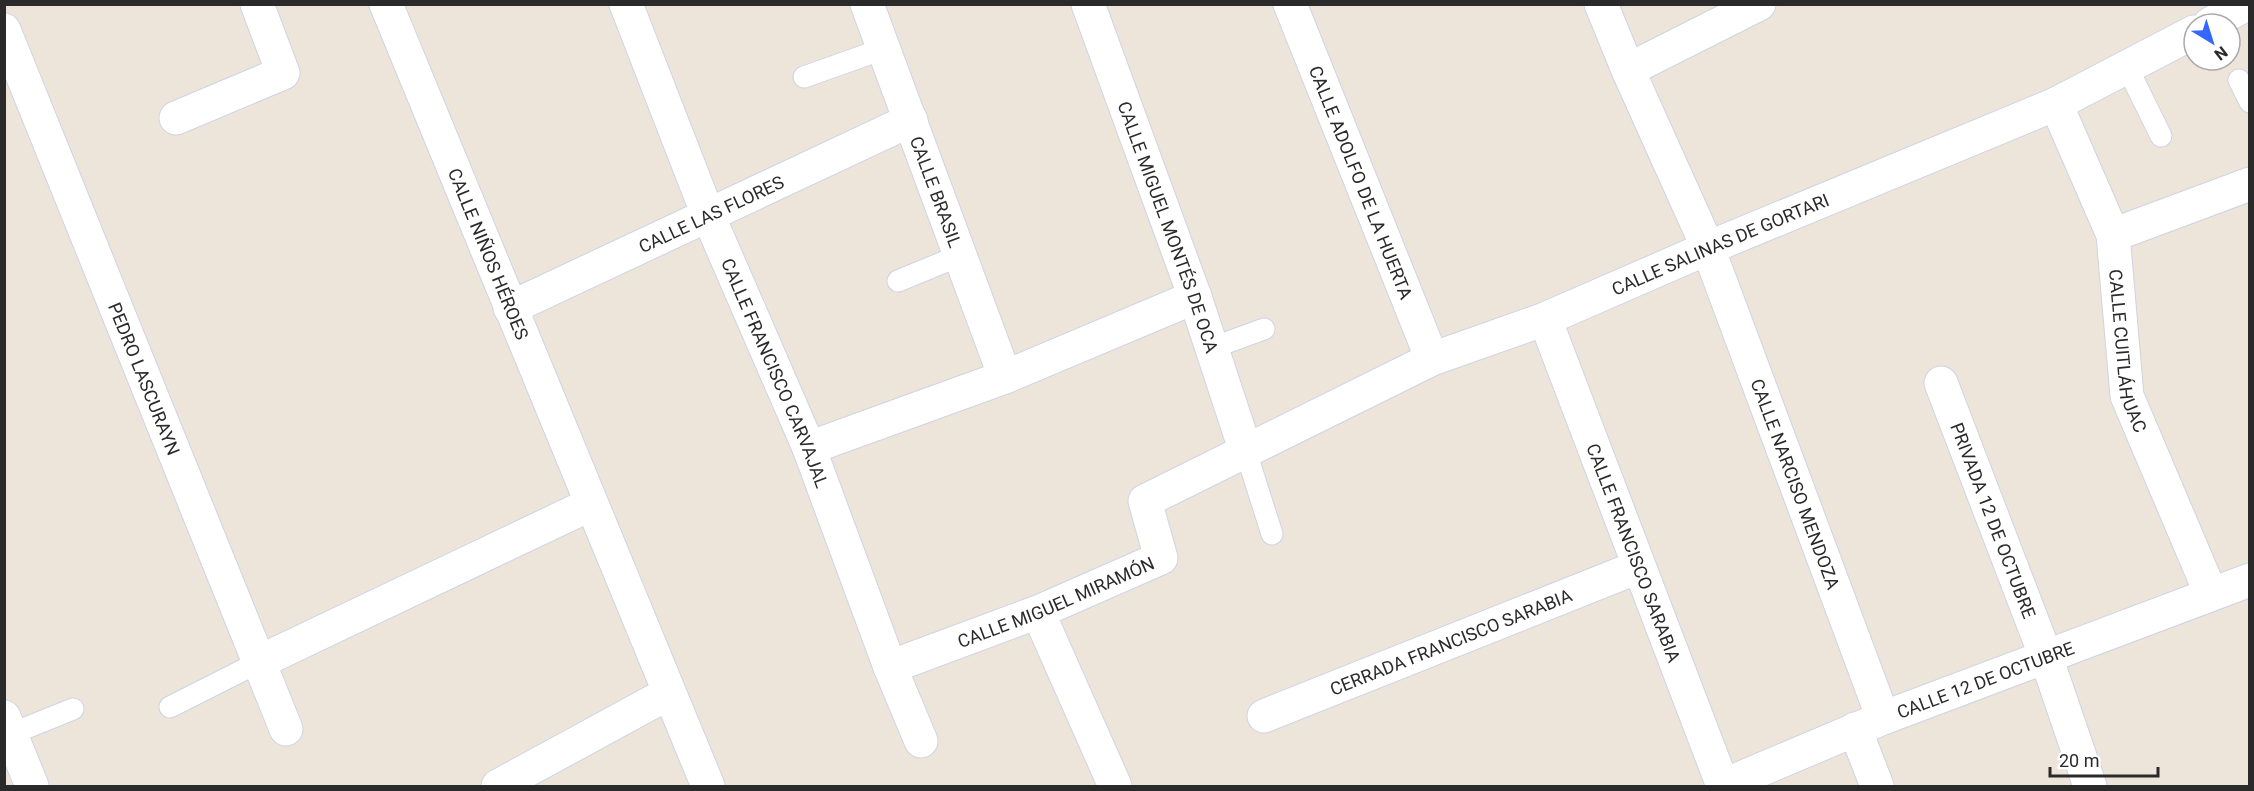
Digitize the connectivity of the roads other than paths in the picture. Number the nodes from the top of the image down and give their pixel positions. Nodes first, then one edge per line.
1 (257, 4) edge
2 (386, 4) edge
3 (626, 4) edge
4 (867, 4) edge
5 (1088, 4) edge
6 (1290, 4) edge
7 (1601, 4) edge
8 (1760, 4) edge
9 (2247, 4) edge
10 (2232, 12) edge
11 (4, 30) edge
12 (2182, 38) edge
13 (883, 49) junction
14 (2127, 67) junction
15 (1628, 70) junction
16 (804, 77) dead end
17 (2239, 80) dead end
18 (2250, 102) edge
19 (2056, 104) junction
20 (176, 118) dead end
21 (911, 120) junction
22 (2161, 136) dead end
23 (2250, 184) edge
24 (708, 215) junction
25 (2113, 235) junction
26 (1708, 248) junction
27 (961, 255) junction
28 (898, 281) dead end
29 (1195, 297) junction
30 (510, 308) junction
31 (1545, 319) junction
32 (1264, 328) dead end
33 (1212, 348) junction
34 (1432, 360) junction
35 (1005, 377) junction
36 (1941, 383) dead end
37 (808, 448) junction
38 (1246, 452) junction
39 (591, 504) junction
40 (1272, 534) dead end
41 (1638, 567) junction
42 (2250, 580) edge
43 (2211, 594) junction
44 (1038, 612) junction
45 (2046, 657) junction
46 (259, 662) junction
47 (890, 667) junction
48 (669, 693) junction
49 (170, 707) dead end
50 (73, 709) dead end
51 (1264, 716) dead end
52 (1869, 723) junction
53 (8, 725) edge
54 (286, 729) dead end
55 (921, 741) dead end
56 (20, 775) edge
57 (498, 786) edge
58 (708, 786) edge
59 (1115, 786) edge
60 (1723, 786) edge
61 (1877, 786) edge
62 (2090, 786) edge

1 - 20 street
2 - 30 street, CALLE NIÑOS HÉROES
3 - 24 street, CALLE FRANCISCO CARVAJAL
4 - 13 street, CALLE BRASIL
5 - 29 street, CALLE MIGUEL MONTÉS DE OCA
6 - 34 street, CALLE ADOLFO DE LA HUERTA
7 - 15 street, CALLE NARCISO MENDOZA
8 - 15 street
9 - 10 street
11 - 46 street, PEDRO LASCURAYN
12 - 14 street, CALLE SALINAS DE GORTARI
13 - 16 lane
13 - 21 street, CALLE BRASIL
14 - 19 street, CALLE SALINAS DE GORTARI
14 - 22 lane
15 - 26 street, CALLE NARCISO MENDOZA
17 - 18 lane
19 - 25 street, CALLE CUITLÁHUAC
19 - 26 street, CALLE SALINAS DE GORTARI
21 - 24 street, CALLE LAS FLORES
21 - 27 street, CALLE BRASIL
23 - 25 street
24 - 30 street, CALLE LAS FLORES
24 - 37 street, CALLE FRANCISCO CARVAJAL
25 - 43 street, CALLE CUITLÁHUAC
26 - 31 street, CALLE SALINAS DE GORTARI
26 - 52 street, CALLE NARCISO MENDOZA
27 - 28 lane
27 - 35 street, CALLE BRASIL
29 - 33 street, CALLE MIGUEL MONTÉS DE OCA
29 - 35 street
30 - 39 street, CALLE NIÑOS HÉROES
31 - 34 street, CALLE SALINAS DE GORTARI
31 - 41 street, CALLE FRANCISCO SARABIA
32 - 33 lane
33 - 38 street, CALLE MIGUEL MONTÉS DE OCA
34 - 38 street, CALLE SALINAS DE GORTARI
35 - 37 street
36 - 45 street, PRIVADA 12 DE OCTUBRE
37 - 47 street, CALLE FRANCISCO CARVAJAL
38 - 40 lane
38 - 44 street, CALLE MIGUEL MIRAMÓN
39 - 46 street
39 - 48 street, CALLE NIÑOS HÉROES
41 - 51 street, CERRADA FRANCISCO SARABIA
41 - 60 street, CALLE FRANCISCO SARABIA
42 - 43 street, CALLE 12 DE OCTUBRE
43 - 45 street, CALLE 12 DE OCTUBRE
44 - 47 street, CALLE MIGUEL MIRAMÓN
44 - 59 street
45 - 52 street, CALLE 12 DE OCTUBRE
45 - 62 street, PRIVADA 12 DE OCTUBRE
46 - 49 lane
46 - 54 street, PEDRO LASCURAYN
47 - 55 street, CALLE FRANCISCO CARVAJAL
48 - 57 street
48 - 58 street, CALLE NIÑOS HÉROES
50 - 53 lane
52 - 60 street, CALLE 12 DE OCTUBRE
52 - 61 street, CALLE NARCISO MENDOZA
53 - 56 street

